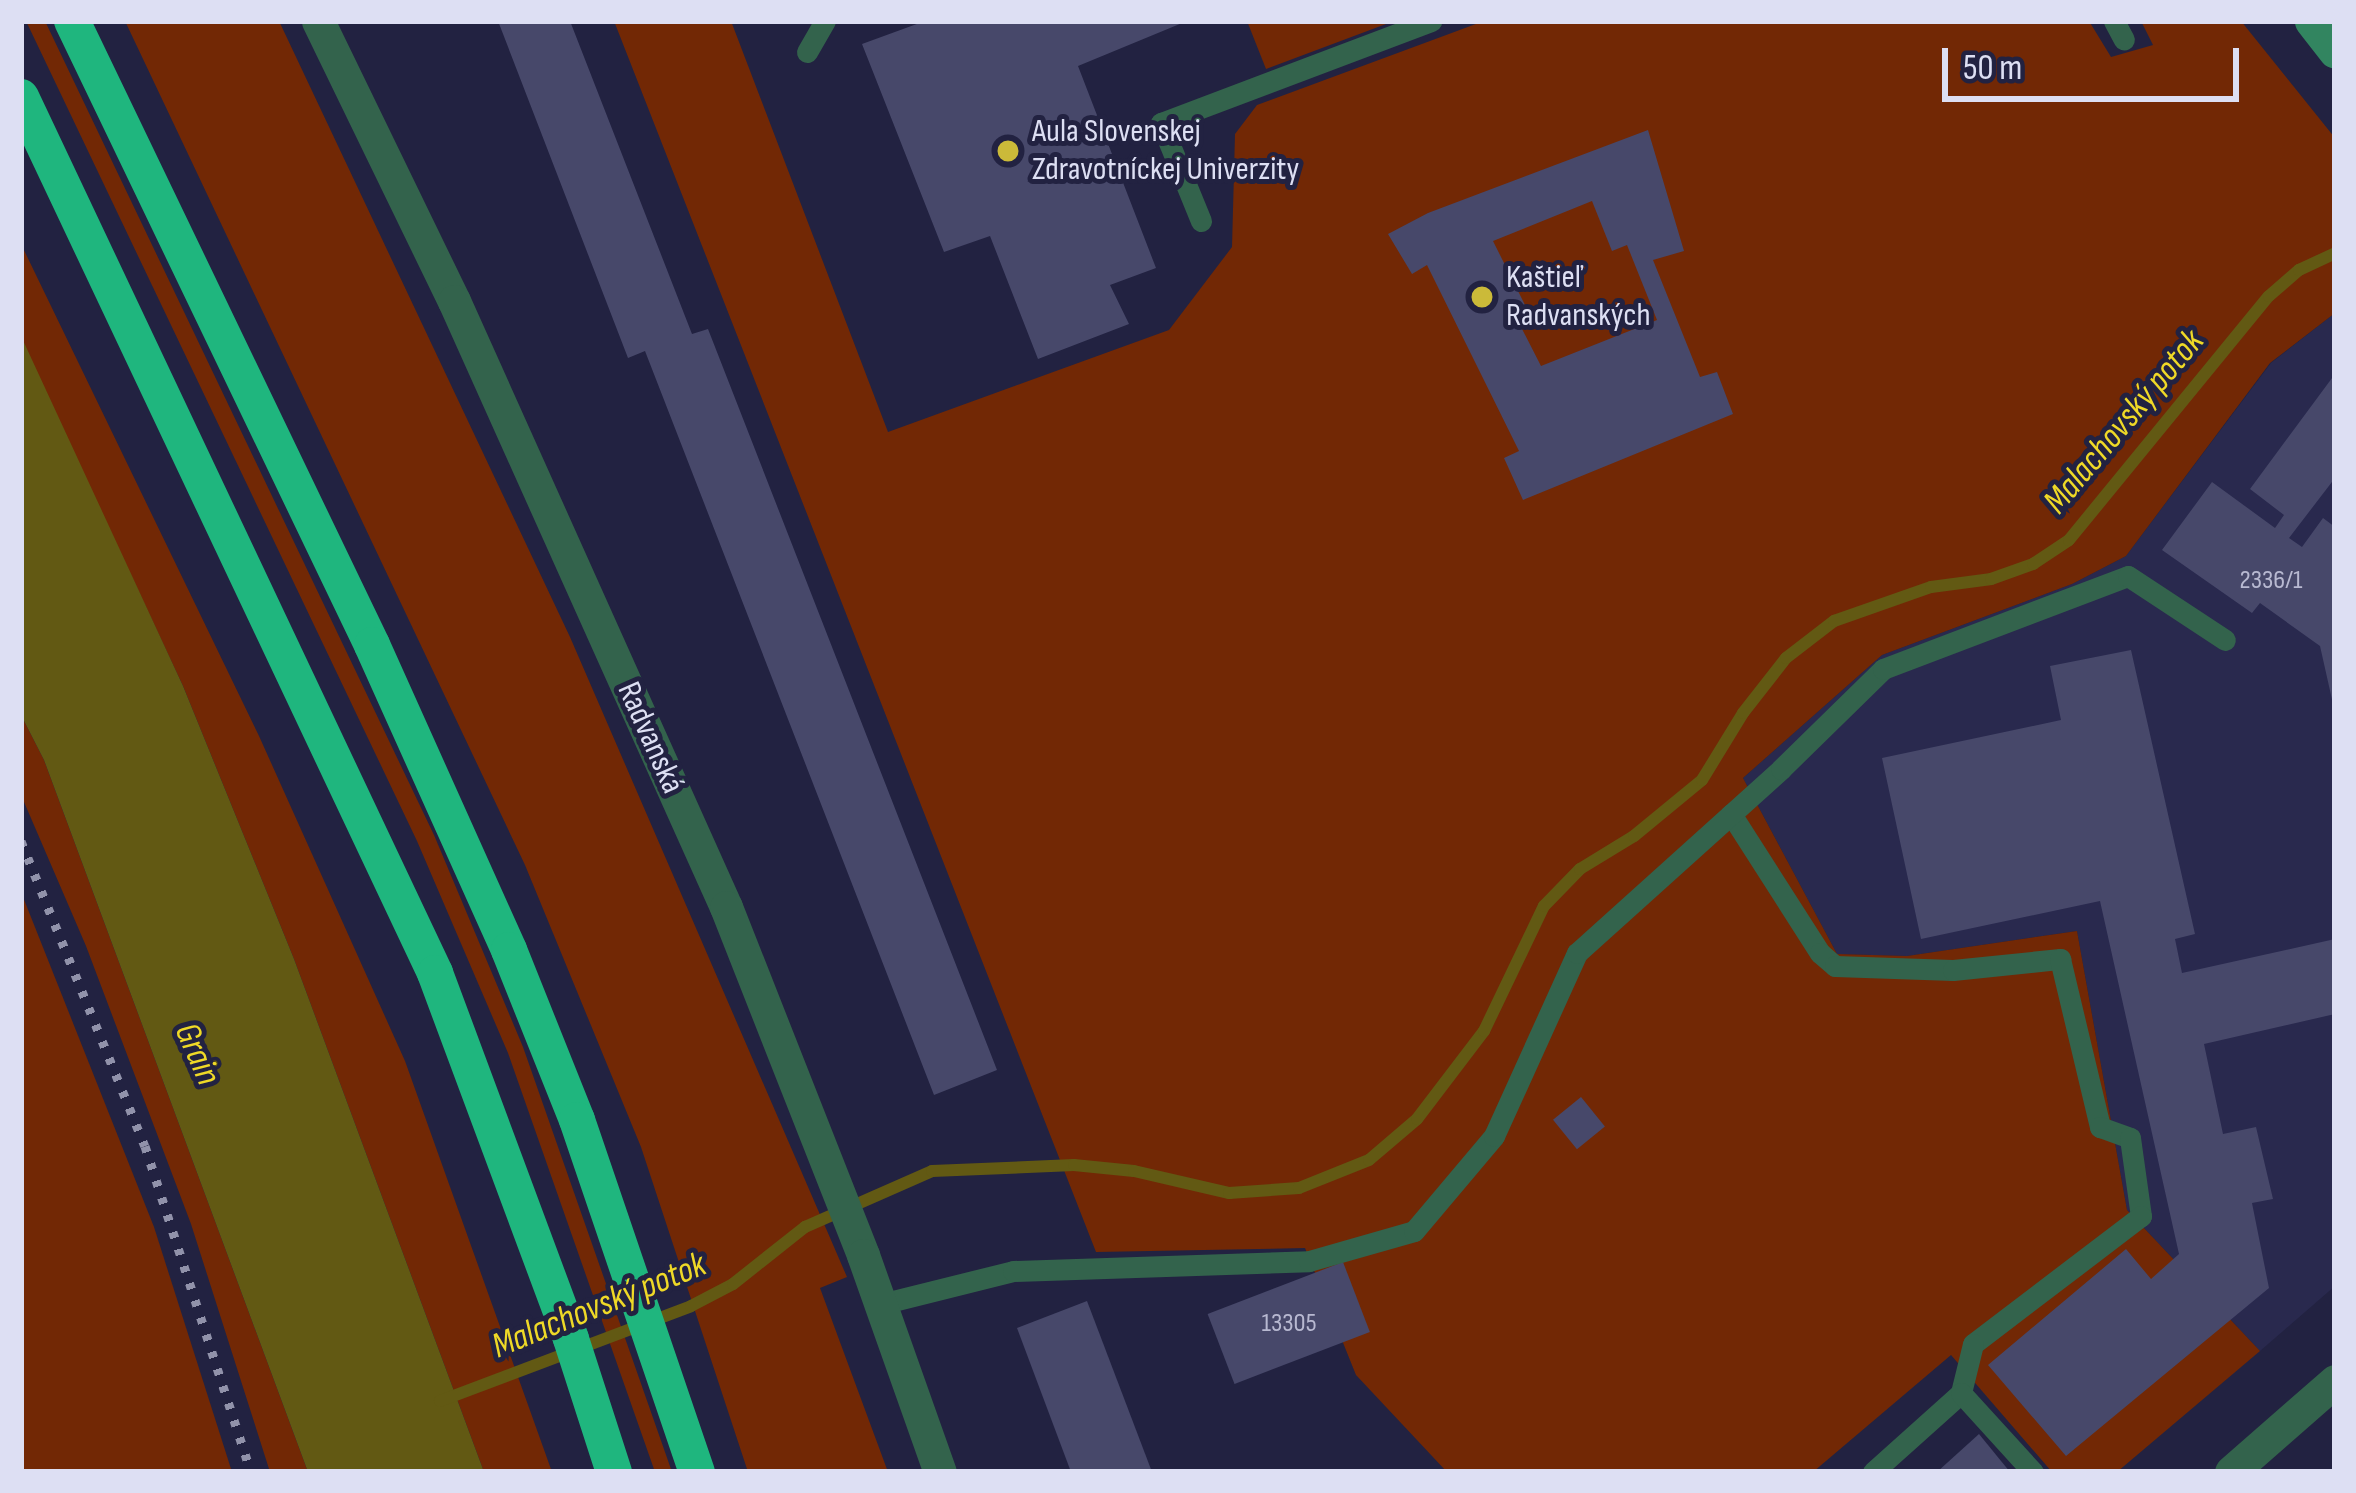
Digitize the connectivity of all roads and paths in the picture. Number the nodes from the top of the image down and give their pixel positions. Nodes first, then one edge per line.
1 (72, 21) edge
2 (318, 21) edge
3 (825, 21) edge
4 (1431, 21) edge
5 (2311, 21) edge
6 (807, 52) dead end
7 (2335, 52) edge
8 (21, 98) edge
9 (1201, 221) dead end
10 (2224, 640) dead end
11 (1731, 814) junction
12 (881, 1304) junction
13 (2335, 1382) edge
14 (1961, 1393) junction
15 (614, 1472) edge
16 (698, 1472) edge
17 (940, 1472) edge
18 (1873, 1472) edge
19 (2033, 1472) edge
20 (2231, 1472) edge

1 - 16 highway
2 - 12 street, Radvanská
3 - 6 lane
4 - 9 lane
5 - 7 main road
8 - 15 highway
10 - 11 lane
11 - 12 lane
11 - 14 lane
12 - 17 street, Radvanská
13 - 20 street
14 - 18 lane
14 - 19 lane

